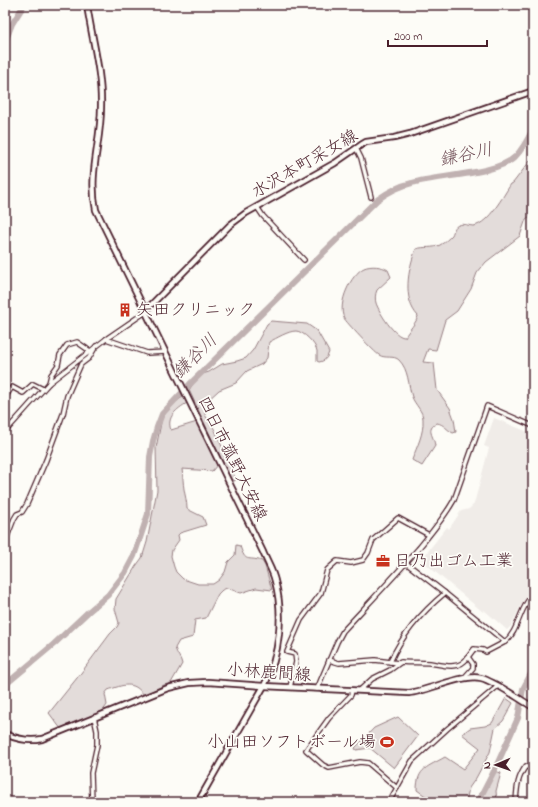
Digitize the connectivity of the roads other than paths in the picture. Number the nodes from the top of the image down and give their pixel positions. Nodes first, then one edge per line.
1 (87, 5) edge
2 (533, 91) edge
3 (356, 148) junction
4 (371, 197) dead end
5 (257, 207) junction
6 (304, 260) dead end
7 (146, 310) junction
8 (106, 339) junction
9 (96, 346) junction
10 (90, 351) junction
11 (167, 354) junction
12 (49, 383) junction
13 (43, 389) junction
14 (5, 398) edge
15 (533, 426) edge
16 (5, 432) edge
17 (429, 535) junction
18 (5, 539) edge
19 (406, 563) junction
20 (445, 593) junction
21 (533, 594) edge
22 (505, 642) junction
23 (468, 656) junction
24 (329, 660) junction
25 (390, 662) junction
26 (399, 663) junction
27 (463, 679) junction
28 (264, 686) junction
29 (498, 686) junction
30 (290, 687) junction
31 (317, 689) junction
32 (352, 690) junction
33 (360, 690) junction
34 (531, 706) edge
35 (94, 718) junction
36 (5, 734) edge
37 (533, 770) edge
38 (397, 788) junction
39 (92, 802) edge
40 (198, 802) edge
41 (389, 802) edge
42 (516, 802) edge

1 - 7 main road, 四日市菰野大安線
2 - 3 main road, 水沢本町采女線
3 - 4 street
3 - 5 main road, 水沢本町采女線
5 - 6 street
5 - 7 main road, 水沢本町采女線
7 - 8 street
7 - 11 main road, 四日市菰野大安線
8 - 9 street
8 - 11 street
9 - 10 street
9 - 18 street
10 - 12 street
10 - 12 street
11 - 28 main road, 四日市菰野大安線
12 - 13 street
13 - 14 street
13 - 16 street
15 - 17 street
17 - 19 street
17 - 30 street
19 - 20 street
19 - 24 street
20 - 22 street
20 - 25 street
21 - 22 street
22 - 23 street
23 - 26 street
23 - 27 street
24 - 25 street
24 - 31 street
25 - 26 street
26 - 33 street
27 - 29 main road, 小林鹿間線
27 - 33 main road, 小林鹿間線
28 - 30 main road, 小林鹿間線
28 - 35 main road, 小林鹿間線
28 - 40 main road, 四日市菰野大安線
29 - 34 main road, 小林鹿間線
29 - 38 street
30 - 31 main road, 小林鹿間線
31 - 32 main road, 小林鹿間線
32 - 33 main road, 小林鹿間線
32 - 38 street
35 - 36 main road, 小林鹿間線
35 - 39 street
37 - 42 street
38 - 41 street

